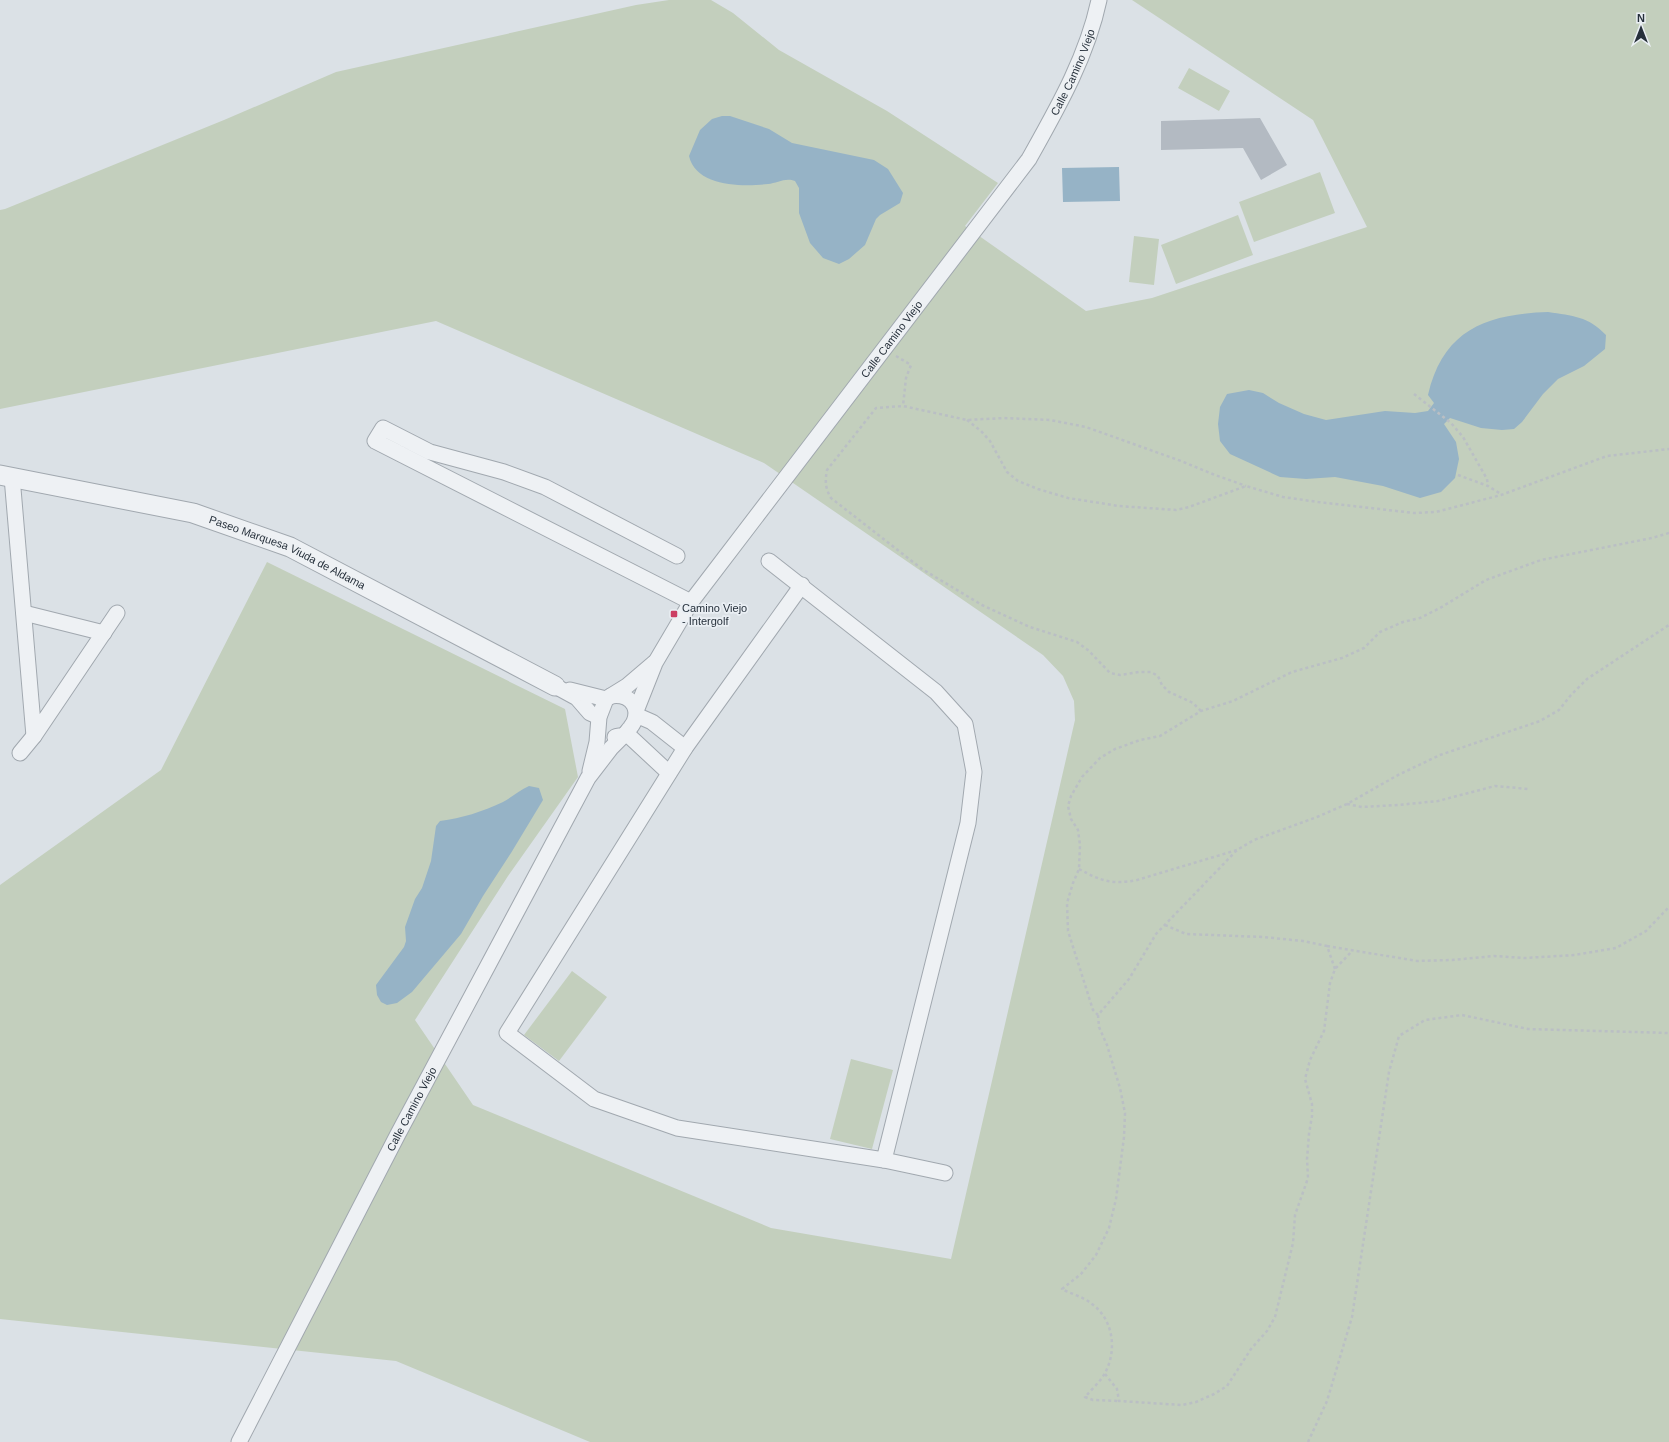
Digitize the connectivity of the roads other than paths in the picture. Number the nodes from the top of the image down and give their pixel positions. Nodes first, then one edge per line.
1 (1099, 0) edge
2 (6, 476) edge
3 (677, 556) dead end
4 (769, 560) dead end
5 (802, 586) junction
6 (691, 602) junction
7 (24, 613) junction
8 (117, 613) dead end
9 (104, 633) junction
10 (655, 663) junction
11 (555, 686) junction
12 (609, 698) junction
13 (636, 713) junction
14 (599, 722) junction
15 (625, 734) junction
16 (34, 736) junction
17 (685, 748) junction
18 (20, 753) dead end
19 (669, 773) junction
20 (588, 778) junction
21 (884, 1160) junction
22 (945, 1173) dead end
23 (239, 1442) edge

1 - 6 street, Calle Camino Viejo
2 - 7 street
2 - 11 street, Paseo Marquesa Viuda de Aldama
3 - 6 street
4 - 5 street
5 - 17 street
5 - 21 street
6 - 10 street, Calle Camino Viejo
7 - 9 street
7 - 16 street
8 - 9 street
9 - 16 street
10 - 12 street, Calle Camino Viejo
10 - 13 street, Calle Camino Viejo
11 - 12 street, Paseo Marquesa Viuda de Aldama
11 - 14 street, Paseo Marquesa Viuda de Aldama
12 - 13 street
12 - 14 street
13 - 15 street
13 - 17 street
14 - 15 street
14 - 20 street, Calle Camino Viejo
15 - 19 street
15 - 20 street, Calle Camino Viejo
16 - 18 street
17 - 19 street
19 - 21 street
20 - 23 street, Calle Camino Viejo
21 - 22 street

